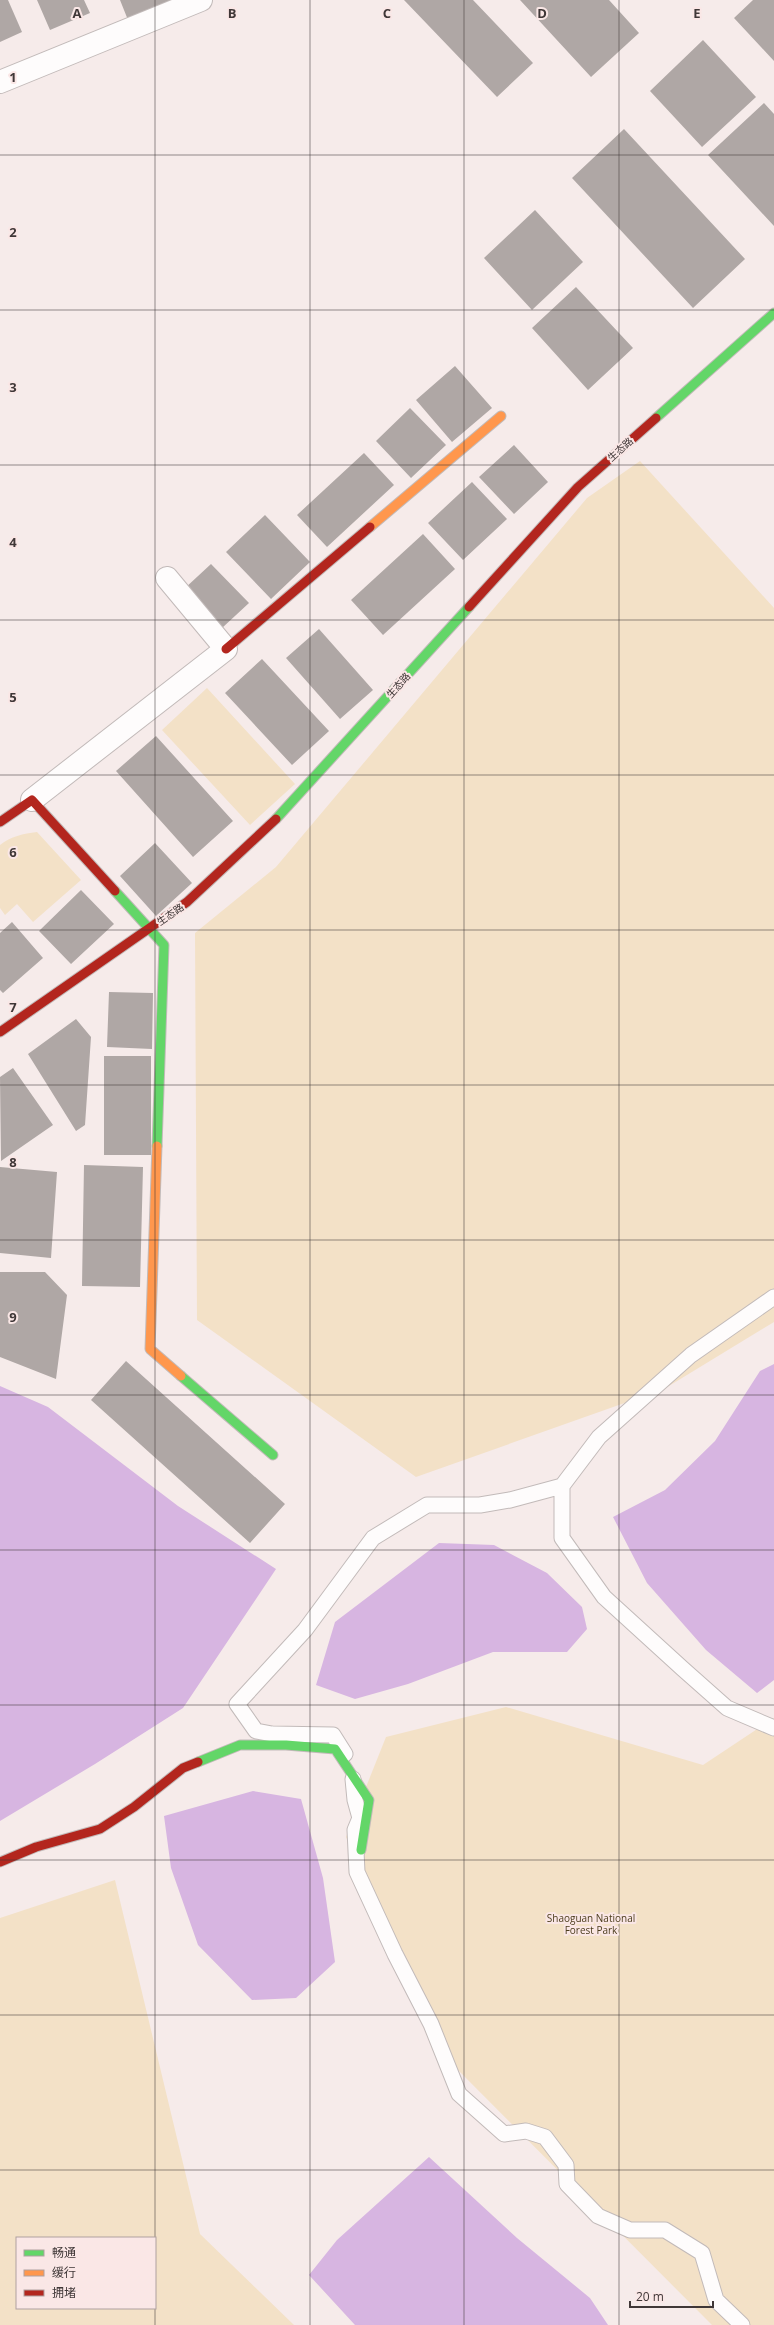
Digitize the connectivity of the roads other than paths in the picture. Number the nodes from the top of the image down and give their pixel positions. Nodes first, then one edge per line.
1 (201, 0) edge
2 (0, 82) edge
3 (774, 313) edge
4 (501, 416) dead end
5 (167, 578) dead end
6 (226, 649) junction
7 (32, 800) junction
8 (0, 822) edge
9 (150, 928) junction
10 (0, 1032) edge
11 (774, 1297) edge
12 (273, 1455) dead end
13 (562, 1486) junction
14 (774, 1728) edge
15 (352, 1775) junction
16 (361, 1850) dead end
17 (0, 1862) edge
18 (742, 2325) edge

1 - 2 street
3 - 9 street, 生态路
4 - 6 street
5 - 6 street
6 - 7 street
7 - 8 street
7 - 9 street
9 - 10 street, 生态路
9 - 12 street
11 - 13 lane
13 - 14 lane
13 - 15 lane
15 - 16 street
15 - 17 street
15 - 18 lane

